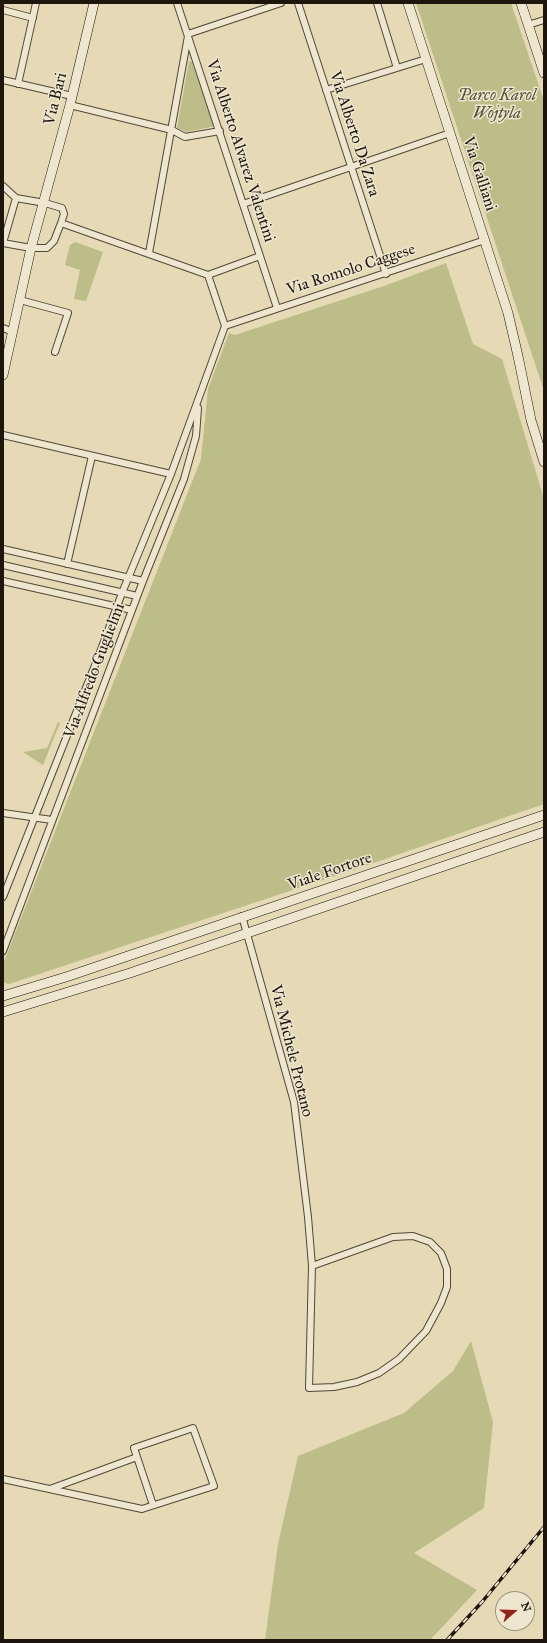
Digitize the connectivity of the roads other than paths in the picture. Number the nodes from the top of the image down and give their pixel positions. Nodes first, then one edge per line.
1 (36, 3) edge
2 (94, 3) edge
3 (177, 3) edge
4 (281, 3) edge
5 (298, 3) edge
6 (377, 3) edge
7 (408, 3) edge
8 (521, 3) edge
9 (3, 10) edge
10 (33, 18) junction
11 (544, 20) edge
12 (528, 25) junction
13 (188, 34) junction
14 (426, 59) junction
15 (397, 68) junction
16 (544, 73) edge
17 (3, 80) edge
18 (18, 84) junction
19 (326, 90) junction
20 (71, 101) junction
21 (172, 130) junction
22 (220, 131) junction
23 (450, 133) junction
24 (351, 167) junction
25 (3, 186) edge
26 (16, 198) junction
27 (44, 203) junction
28 (243, 204) junction
29 (62, 223) junction
30 (485, 240) junction
31 (3, 243) edge
32 (31, 248) junction
33 (149, 253) junction
34 (260, 256) junction
35 (386, 274) junction
36 (208, 275) junction
37 (20, 300) junction
38 (277, 308) junction
39 (225, 326) junction
40 (3, 328) edge
41 (14, 332) junction
42 (55, 352) dead end
43 (3, 375) edge
44 (199, 398) junction
45 (3, 435) edge
46 (92, 456) junction
47 (544, 462) edge
48 (171, 474) junction
49 (149, 529) junction
50 (161, 535) junction
51 (3, 549) edge
52 (68, 564) junction
53 (3, 565) edge
54 (129, 577) junction
55 (3, 581) edge
56 (143, 581) junction
57 (122, 593) junction
58 (137, 596) junction
59 (117, 607) junction
60 (132, 610) junction
61 (3, 813) edge
62 (544, 815) edge
63 (34, 818) junction
64 (52, 820) junction
65 (544, 832) edge
66 (3, 897) edge
67 (242, 916) junction
68 (247, 932) junction
69 (3, 951) edge
70 (126, 957) junction
71 (130, 973) junction
72 (3, 996) edge
73 (3, 1012) edge
74 (312, 1266) junction
75 (137, 1457) junction
76 (3, 1479) edge
77 (49, 1489) junction
78 (153, 1506) junction

1 - 10 street
2 - 20 main road, Via Bari
3 - 13 street, Via Alberto Alvarez Valentini
4 - 13 street
5 - 19 street, Via Alberto Da Zara
6 - 15 street
7 - 14 main road, Via Galliani
8 - 12 main road
9 - 10 street
10 - 18 street
11 - 12 street
12 - 16 main road
13 - 21 street
13 - 22 street, Via Alberto Alvarez Valentini
14 - 15 street
14 - 23 main road, Via Galliani
15 - 19 street
17 - 18 street
18 - 20 street
19 - 24 street, Via Alberto Da Zara
20 - 21 street
20 - 27 main road, Via Bari
21 - 22 street
21 - 33 street
22 - 28 street, Via Alberto Alvarez Valentini
23 - 24 street
23 - 30 main road, Via Galliani
24 - 28 street
24 - 35 street, Via Alberto Da Zara
25 - 26 street
26 - 27 street
26 - 31 street
27 - 29 street
27 - 32 main road, Via Bari
28 - 34 street, Via Alberto Alvarez Valentini
29 - 32 street
29 - 33 street
30 - 35 street, Via Romolo Caggese
30 - 47 main road, Via Galliani
31 - 32 street
32 - 37 main road, Via Bari
33 - 36 street
34 - 36 street
34 - 38 street, Via Alberto Alvarez Valentini
35 - 38 street, Via Romolo Caggese
36 - 39 street
37 - 41 main road, Via Bari
37 - 42 street
38 - 39 street, Via Romolo Caggese
39 - 44 street, Via Alfredo Guglielmi
40 - 41 street
41 - 43 main road, Via Bari
44 - 48 street, Via Alfredo Guglielmi
44 - 50 street, Via Alfredo Guglielmi
45 - 46 street
46 - 48 street
46 - 52 street
48 - 49 street, Via Alfredo Guglielmi
49 - 50 street
49 - 54 street, Via Alfredo Guglielmi
50 - 56 street, Via Alfredo Guglielmi
51 - 52 street
52 - 54 street
53 - 57 street
54 - 56 street
54 - 57 street, Via Alfredo Guglielmi
55 - 59 street
56 - 58 street, Via Alfredo Guglielmi
57 - 58 street
57 - 59 street, Via Alfredo Guglielmi
58 - 60 street, Via Alfredo Guglielmi
59 - 60 street
59 - 63 street, Via Alfredo Guglielmi
60 - 64 street, Via Alfredo Guglielmi
61 - 63 street
62 - 67 main road, Viale Fortore
63 - 64 street
63 - 66 street, Via Alfredo Guglielmi
64 - 69 street, Via Alfredo Guglielmi
65 - 68 main road, Viale Fortore
67 - 68 street, Via Michele Protano
67 - 70 main road, Viale Fortore
68 - 71 main road, Viale Fortore
68 - 74 street, Via Michele Protano
70 - 71 main road
70 - 72 main road, Viale Fortore
71 - 73 main road, Viale Fortore
74 - 74 street, Via Michele Protano
75 - 77 street
75 - 78 street
75 - 78 street
76 - 77 street
77 - 78 street

